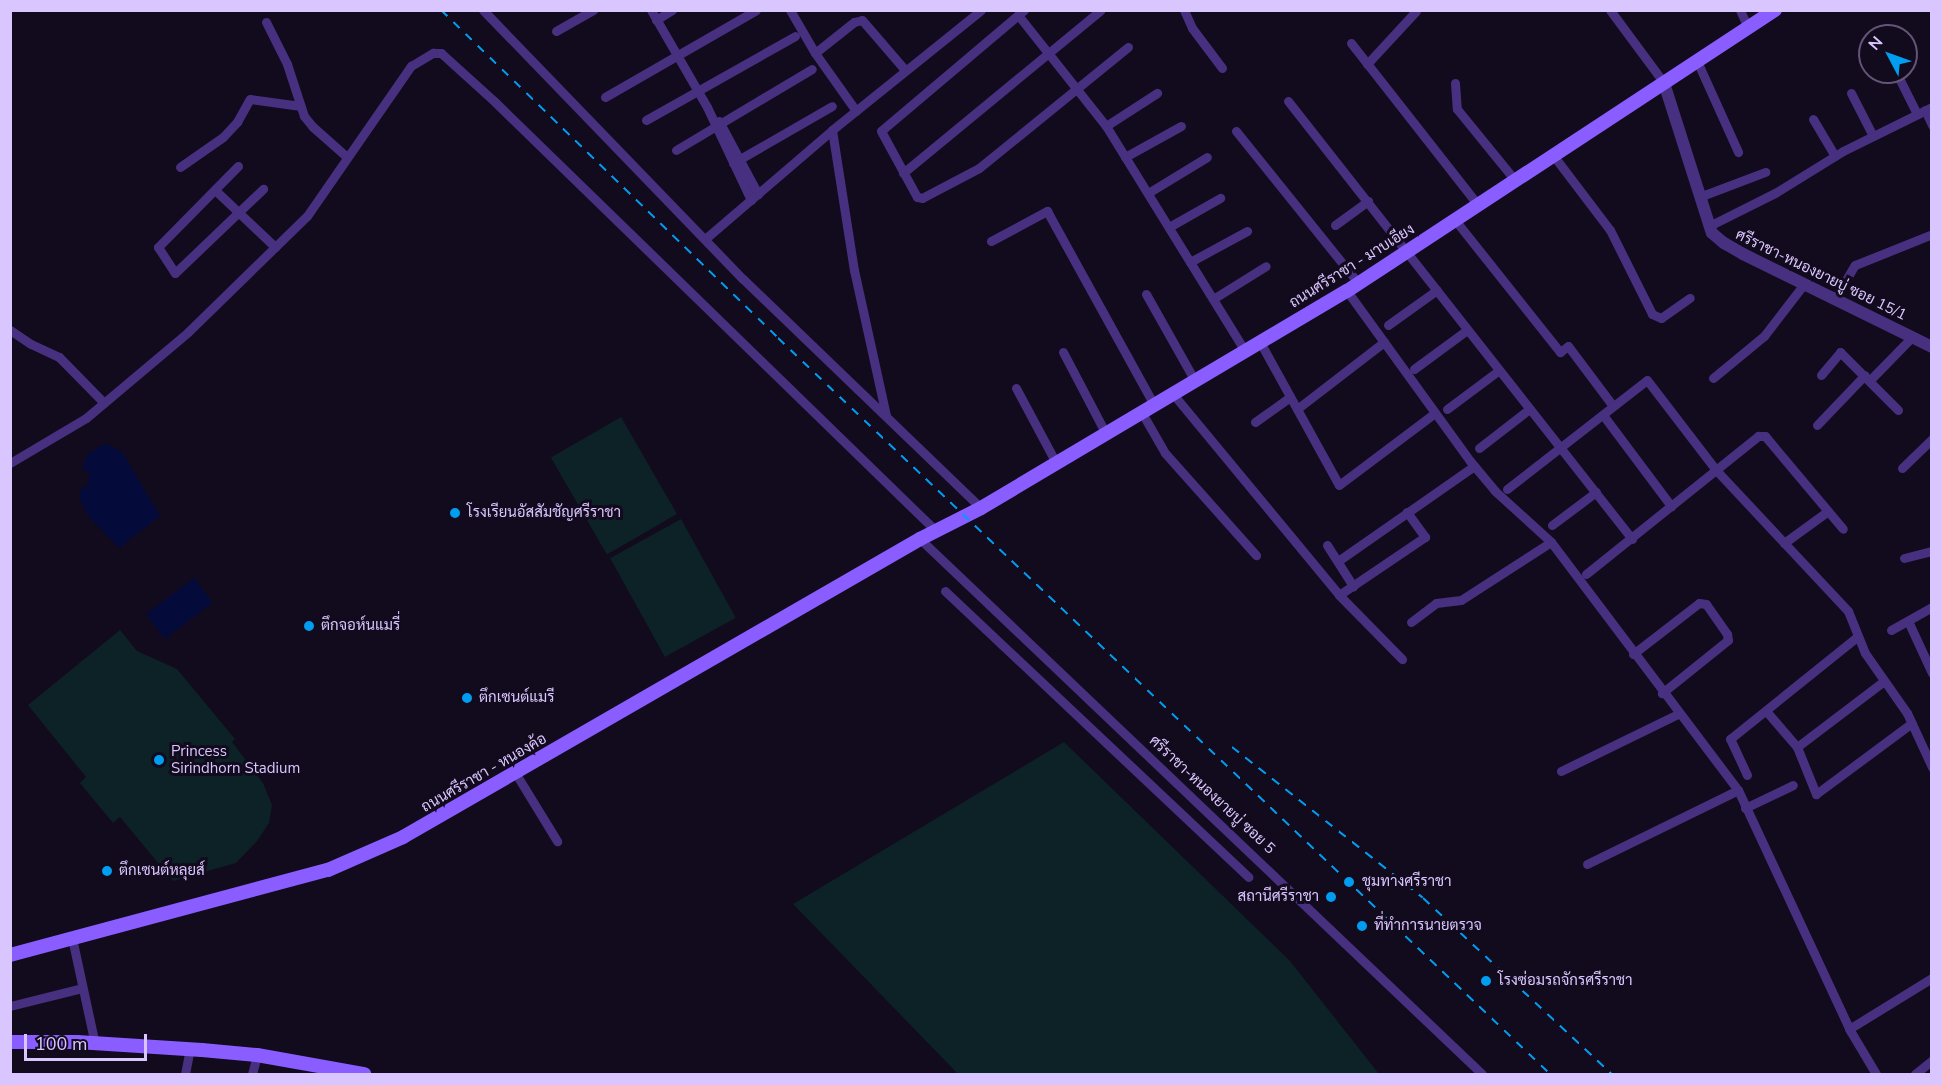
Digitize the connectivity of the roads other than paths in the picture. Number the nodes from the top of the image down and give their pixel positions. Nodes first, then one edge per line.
1 (483, 10) edge
2 (593, 10) edge
3 (651, 10) edge
4 (672, 10) edge
5 (756, 10) edge
6 (790, 10) edge
7 (981, 10) edge
8 (1101, 10) edge
9 (1184, 10) edge
10 (1610, 10) edge
11 (1740, 10) edge
12 (1775, 10) edge
13 (1416, 11) edge
14 (1021, 13) edge
15 (656, 20) junction
16 (266, 22) dead end
17 (1748, 28) junction
18 (556, 31) dead end
19 (795, 36) dead end
20 (1351, 43) dead end
21 (1128, 47) dead end
22 (1048, 52) junction
23 (815, 53) junction
24 (677, 56) junction
25 (1697, 61) junction
26 (1367, 64) junction
27 (1222, 68) dead end
28 (812, 69) dead end
29 (905, 70) junction
30 (1455, 83) dead end
31 (1664, 83) junction
32 (1905, 84) edge
33 (1076, 89) junction
34 (698, 90) junction
35 (1157, 93) dead end
36 (1851, 93) dead end
37 (605, 97) dead end
38 (1288, 101) dead end
39 (301, 106) junction
40 (832, 106) dead end
41 (1924, 110) edge
42 (856, 111) junction
43 (1813, 119) dead end
44 (646, 120) dead end
45 (1932, 125) edge
46 (719, 126) junction
47 (1106, 126) junction
48 (1181, 126) dead end
49 (832, 130) junction
50 (1236, 130) dead end
51 (1873, 136) junction
52 (676, 150) dead end
53 (1738, 153) dead end
54 (1553, 155) junction
55 (1207, 156) dead end
56 (1835, 156) junction
57 (347, 157) junction
58 (1125, 157) junction
59 (736, 161) junction
60 (238, 166) dead end
61 (180, 167) dead end
62 (1765, 172) dead end
63 (903, 173) junction
64 (1515, 180) junction
65 (263, 189) dead end
66 (215, 190) junction
67 (1148, 193) junction
68 (754, 197) junction
69 (1699, 197) junction
70 (1220, 198) dead end
71 (1368, 201) junction
72 (1478, 205) junction
73 (240, 213) junction
74 (1455, 220) junction
75 (1335, 225) dead end
76 (1709, 226) junction
77 (1169, 227) junction
78 (1247, 231) dead end
79 (1930, 235) dead end
80 (705, 239) junction
81 (991, 241) dead end
82 (275, 247) junction
83 (1408, 251) junction
84 (1190, 262) junction
85 (1266, 266) dead end
86 (1804, 284) junction
87 (1353, 287) junction
88 (1437, 290) junction
89 (1146, 294) dead end
90 (1690, 298) dead end
91 (1836, 299) junction
92 (1213, 300) junction
93 (1388, 325) dead end
94 (10, 330) edge
95 (1467, 330) junction
96 (1912, 337) junction
97 (1260, 342) junction
98 (1384, 342) junction
99 (1932, 346) edge
100 (1245, 351) junction
101 (1063, 352) dead end
102 (1414, 369) dead end
103 (1498, 370) junction
104 (1821, 375) dead end
105 (1713, 378) dead end
106 (1868, 378) junction
107 (1195, 381) junction
108 (1016, 388) dead end
109 (1173, 394) junction
110 (1290, 397) junction
111 (104, 403) junction
112 (1154, 405) junction
113 (1613, 406) junction
114 (1297, 409) junction
115 (1447, 409) dead end
116 (1528, 410) junction
117 (1898, 410) dead end
118 (1435, 412) junction
119 (1142, 413) junction
120 (1603, 415) junction
121 (886, 416) junction
122 (1256, 422) dead end
123 (1817, 425) dead end
124 (1106, 434) junction
125 (1932, 439) edge
126 (1479, 448) dead end
127 (1563, 448) junction
128 (10, 463) edge
129 (1056, 463) junction
130 (1474, 466) junction
131 (1902, 468) dead end
132 (1716, 470) junction
133 (1507, 489) dead end
134 (1596, 492) junction
135 (1671, 506) junction
136 (981, 508) junction
137 (1828, 511) junction
138 (1407, 512) junction
139 (1552, 525) dead end
140 (1843, 529) dead end
141 (936, 531) junction
142 (920, 539) junction
143 (1632, 539) junction
144 (1551, 542) junction
145 (1784, 543) junction
146 (1327, 545) dead end
147 (1932, 551) edge
148 (1256, 555) dead end
149 (1904, 558) dead end
150 (1338, 561) junction
151 (1586, 574) dead end
152 (1353, 586) junction
153 (945, 591) dead end
154 (1339, 595) junction
155 (1932, 607) edge
156 (1908, 621) junction
157 (1410, 622) dead end
158 (1891, 630) dead end
159 (1858, 636) junction
160 (1633, 654) junction
161 (1402, 659) dead end
162 (1056, 668) junction
163 (1932, 673) edge
164 (1042, 681) junction
165 (1884, 681) junction
166 (1662, 693) junction
167 (1767, 712) junction
168 (1678, 714) junction
169 (1912, 723) junction
170 (1797, 747) junction
171 (1932, 768) edge
172 (1561, 771) dead end
173 (516, 774) junction
174 (1747, 775) dead end
175 (1793, 785) dead end
176 (1738, 790) junction
177 (1745, 808) junction
178 (557, 841) dead end
179 (1587, 864) dead end
180 (1249, 877) dead end
181 (72, 938) junction
182 (10, 955) edge
183 (1932, 978) edge
184 (82, 988) junction
185 (10, 1006) edge
186 (1850, 1029) junction
187 (10, 1042) edge
188 (95, 1044) junction
189 (196, 1049) junction
190 (257, 1055) junction
191 (1932, 1060) edge
192 (185, 1074) edge
193 (252, 1074) edge
194 (364, 1074) edge
195 (1482, 1074) edge
196 (1876, 1074) edge
197 (1915, 1074) edge

1 - 80 street
2 - 18 street
3 - 15 street
4 - 15 street
5 - 24 street
6 - 23 street
7 - 29 street
8 - 22 street
9 - 27 street
10 - 31 street
11 - 17 street
12 - 17 main road, ถนนศรีราชา - มาบเอียง
13 - 26 street
14 - 22 street
14 - 63 street
15 - 24 street
16 - 39 street
17 - 25 main road, ถนนศรีราชา - มาบเอียง
19 - 34 street
20 - 26 street
21 - 33 street
22 - 33 street
22 - 63 street
23 - 29 street
23 - 42 street
24 - 34 street
24 - 37 street
25 - 31 main road, ถนนศรีราชา - มาบเอียง
25 - 53 street
26 - 72 street
28 - 46 street
29 - 42 street
30 - 64 street
31 - 54 main road, ถนนศรีราชา - มาบเอียง
31 - 69 street, ศรีราชา-หนองยายบู่ ซอย 15/1
32 - 41 street
33 - 47 street
33 - 63 street
34 - 44 street
34 - 46 street
35 - 47 street
36 - 51 street
38 - 71 street
39 - 57 street
39 - 61 street
40 - 59 street
41 - 45 street
41 - 51 street
42 - 49 street
43 - 56 street
46 - 52 street
46 - 59 street
47 - 58 street
48 - 58 street
49 - 68 street
49 - 121 street
50 - 87 street
51 - 56 street
54 - 64 main road, ถนนศรีราชา - มาบเอียง
54 - 90 street
55 - 67 street
56 - 76 street
57 - 82 street
57 - 141 street
58 - 67 street
59 - 68 street
60 - 66 street
62 - 69 street
64 - 72 main road, ถนนศรีราชา - มาบเอียง
65 - 73 street
66 - 73 street
66 - 73 street
67 - 77 street
68 - 80 street
69 - 76 street, ศรีราชา-หนองยายบู่ ซอย 15/1
70 - 77 street
71 - 75 street
71 - 83 street
72 - 74 main road, ถนนศรีราชา - มาบเอียง
73 - 82 street
74 - 83 main road, ถนนศรีราชา - มาบเอียง
74 - 113 street
76 - 86 street, ศรีราชา-หนองยายบู่ ซอย 15/1
77 - 84 street
78 - 84 street
79 - 91 street
80 - 121 street
81 - 112 street
82 - 111 street
83 - 87 main road, ถนนศรีราชา - มาบเอียง
83 - 88 street
84 - 92 street
85 - 92 street
86 - 91 street, ศรีราชา-หนองยายบู่ ซอย 15/1
86 - 105 street
87 - 97 main road, ถนนศรีราชา - มาบเอียง
87 - 98 street
88 - 93 street
88 - 95 street
89 - 107 street
91 - 96 street, ศรีราชา-หนองยายบู่ ซอย 15/1
92 - 100 street
94 - 111 street
95 - 102 street
95 - 103 street
96 - 99 street, ศรีราชา-หนองยายบู่ ซอย 15/1
96 - 106 street
97 - 100 main road, ถนนศรีราชา - มาบเอียง
97 - 110 street
98 - 114 street
98 - 118 street
100 - 107 main road, ถนนศรีราชา - มาบเอียง
101 - 124 street
103 - 115 street
103 - 116 street
104 - 106 street
106 - 117 street
106 - 123 street
107 - 109 main road, ถนนศรีราชา - มาบเอียง
108 - 129 street
109 - 112 main road, ถนนศรีราชา - มาบเอียง
109 - 154 street
110 - 114 street
110 - 122 street
111 - 128 street
112 - 119 main road, ถนนศรีราชา - มาบเอียง
113 - 120 street
113 - 132 street
114 - 118 street
116 - 126 street
116 - 127 street
118 - 130 street
119 - 124 main road, ถนนศรีราชา - มาบเอียง
119 - 148 street
120 - 127 street
120 - 135 street
121 - 136 street
124 - 129 main road, ถนนศรีราชา - มาบเอียง
125 - 131 street
127 - 133 street
127 - 134 street
129 - 136 main road, ถนนศรีราชา - มาบเอียง
130 - 138 street
130 - 144 street
132 - 135 street
132 - 137 street
132 - 145 street
134 - 139 street
134 - 143 street
135 - 143 street
136 - 141 main road, ถนนศรีราชา - มาบเอียง
137 - 140 street
137 - 145 street
138 - 150 street
138 - 152 street
141 - 142 main road, ถนนศรีราชา - หนองค้อ
142 - 162 street, ศรีราชา-หนองยายบู่ ซอย 5
142 - 173 main road, ถนนศรีราชา - หนองค้อ
143 - 151 street
144 - 157 street
144 - 160 street
145 - 159 street
146 - 150 street
147 - 149 street
150 - 152 street
152 - 154 street
153 - 164 street
154 - 161 street
155 - 156 street
156 - 158 street
156 - 163 street
159 - 165 street
159 - 167 street
160 - 166 street
160 - 166 street
162 - 164 street
162 - 195 street, ศรีราชา-หนองยายบู่ ซอย 5
164 - 180 street
165 - 169 street
165 - 170 street
166 - 168 street
167 - 170 street
167 - 174 street
168 - 172 street
168 - 176 street
169 - 170 street
169 - 171 street
173 - 178 street
173 - 181 main road, ถนนศรีราชา - หนองค้อ
175 - 177 street
176 - 177 street
176 - 179 street
177 - 186 street
181 - 182 main road, ถนนศรีราชา - หนองค้อ
181 - 184 street
183 - 186 street
184 - 185 street
184 - 188 street
186 - 196 street
187 - 188 main road
188 - 189 main road
189 - 190 main road
189 - 192 street
190 - 193 street
190 - 194 main road
191 - 197 street

